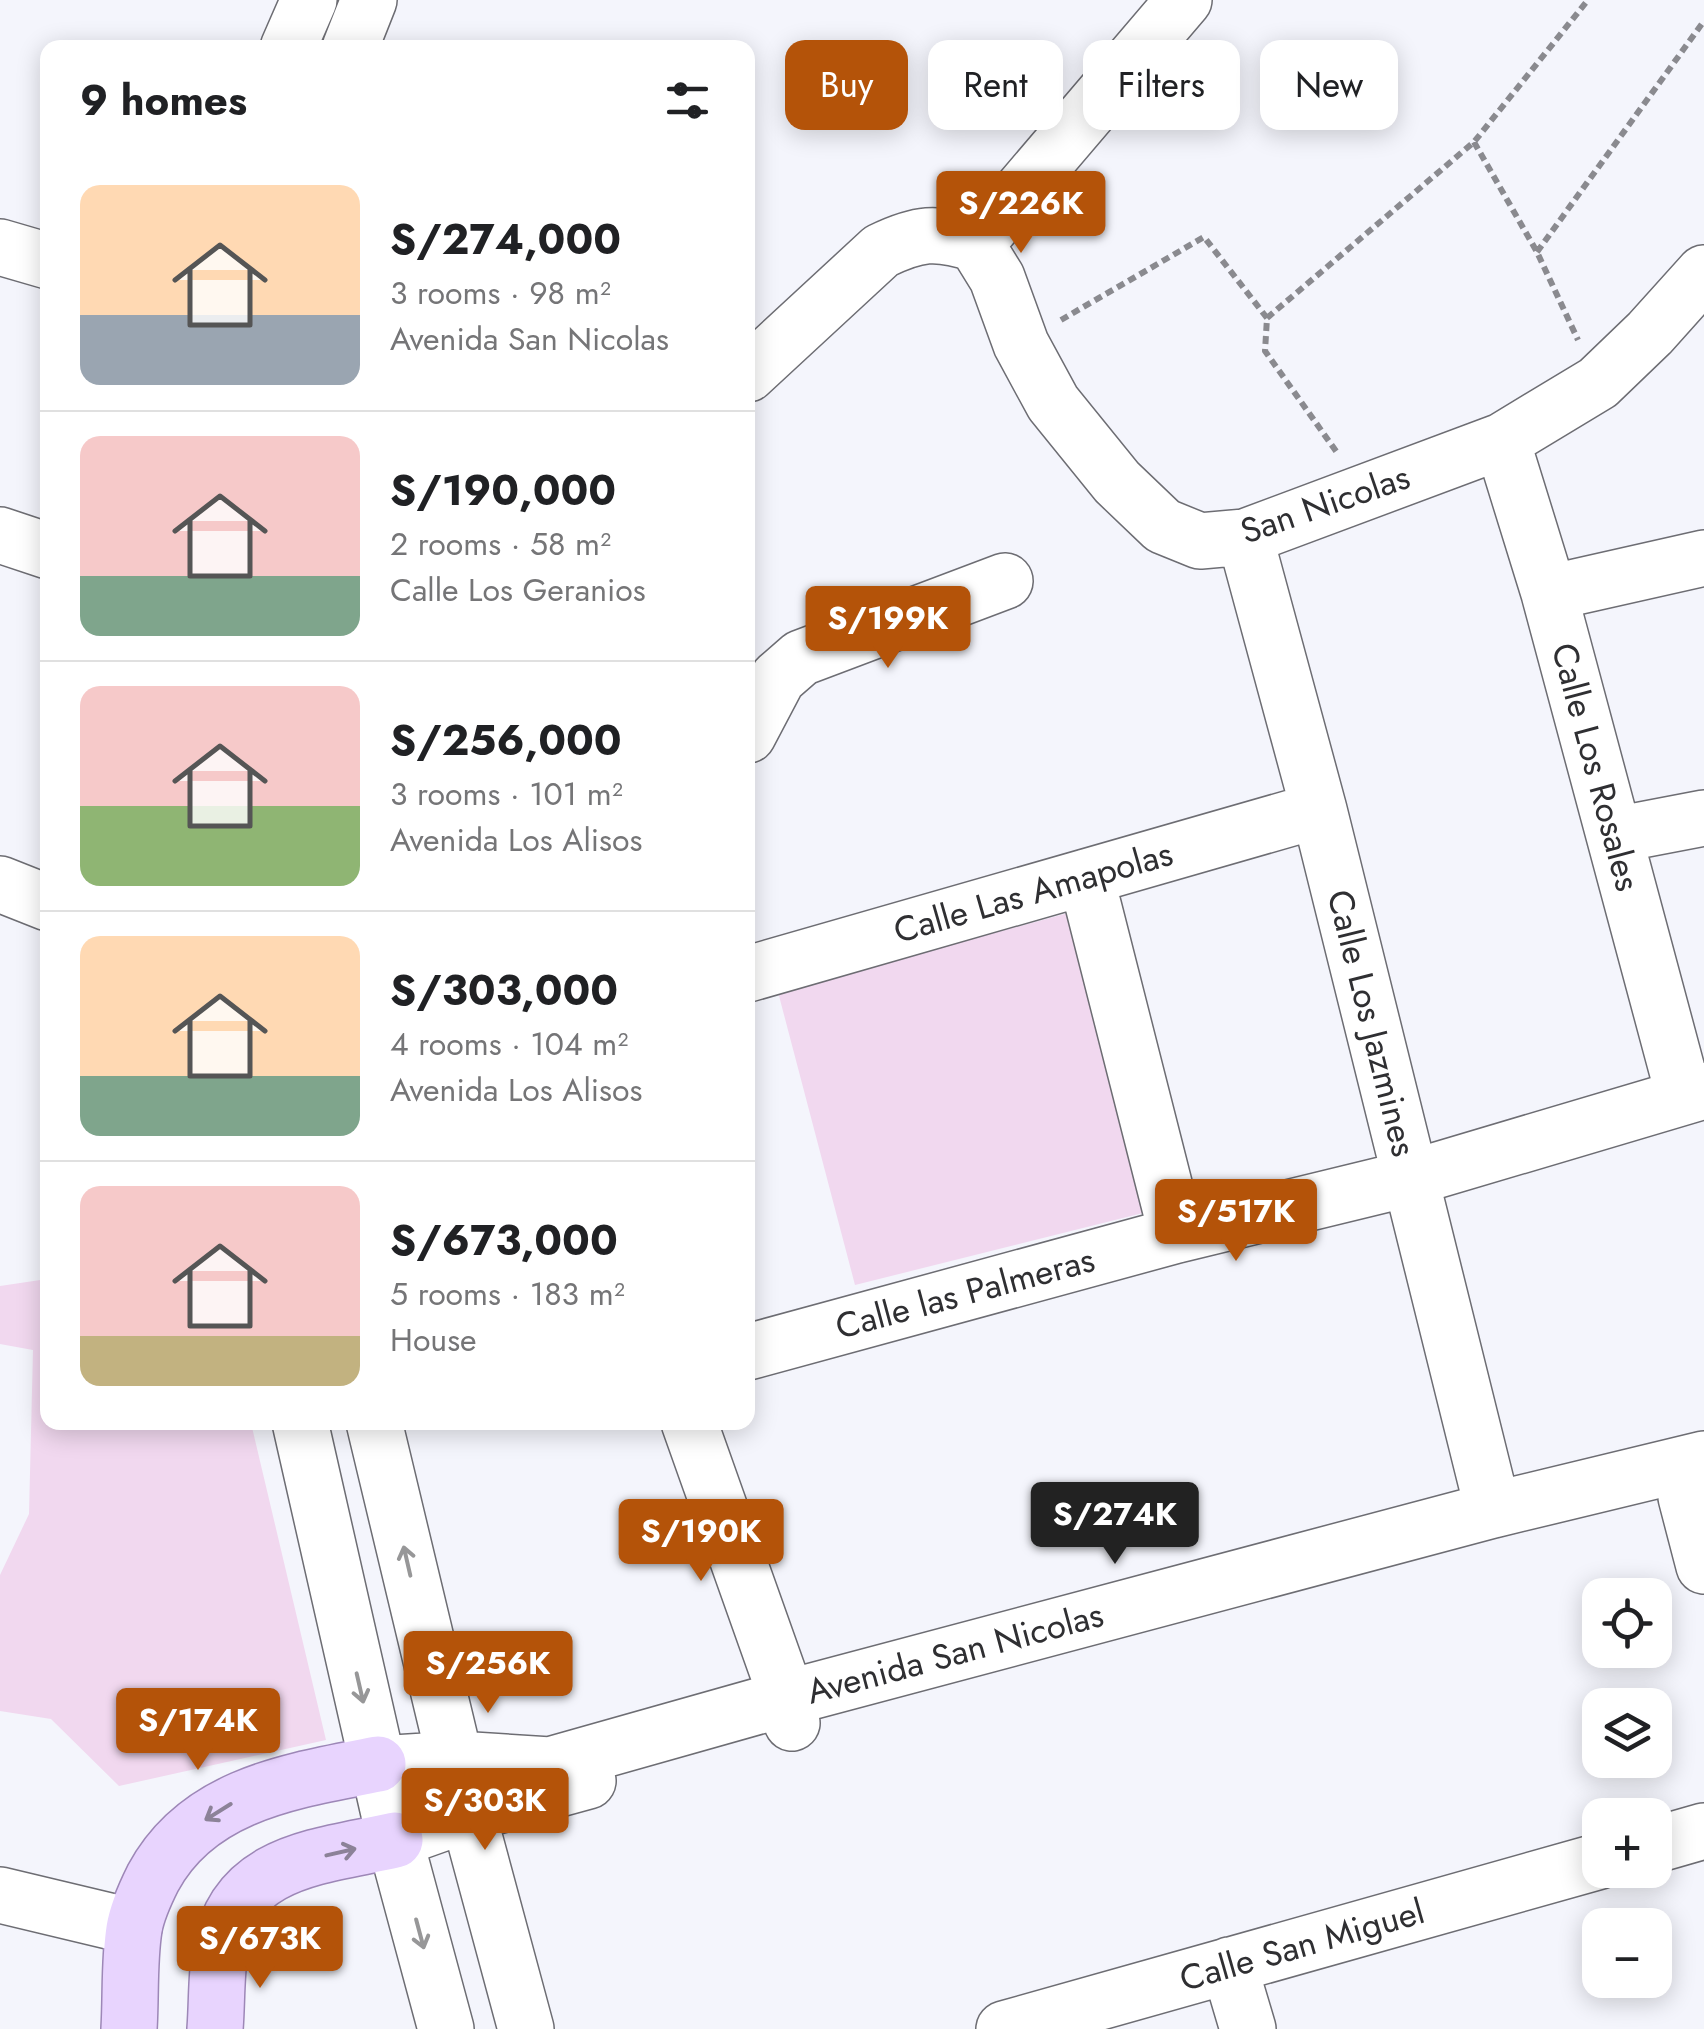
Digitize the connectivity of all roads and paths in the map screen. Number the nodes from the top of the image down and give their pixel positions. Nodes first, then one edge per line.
1 (309, 0) edge
2 (369, 0) edge
3 (1588, 0) edge
4 (1166, 3) edge
5 (1704, 21) edge
6 (292, 40) edge
7 (353, 40) edge
8 (1474, 142) junction
9 (976, 244) junction
10 (0, 247) edge
11 (1538, 252) junction
12 (40, 258) edge
13 (1704, 274) edge
14 (1267, 318) junction
15 (1020, 344) junction
16 (755, 367) edge
17 (1598, 383) junction
18 (1502, 441) junction
19 (1364, 492) junction
20 (0, 536) edge
21 (1245, 537) junction
22 (40, 548) edge
23 (1704, 558) edge
24 (1005, 581) dead end
25 (1549, 593) junction
26 (755, 722) edge
27 (1319, 810) junction
28 (1704, 818) edge
29 (1614, 835) junction
30 (1086, 877) junction
31 (0, 884) edge
32 (40, 901) edge
33 (755, 972) edge
34 (1694, 1094) edge
35 (1411, 1178) junction
36 (1176, 1234) junction
37 (755, 1350) edge
38 (302, 1430) edge
39 (376, 1430) edge
40 (692, 1430) edge
41 (1698, 1483) edge
42 (1493, 1510) junction
43 (1704, 1566) edge
44 (789, 1710) junction
45 (450, 1736) junction
46 (378, 1764) junction
47 (551, 1778) junction
48 (468, 1814) junction
49 (1704, 1831) edge
50 (396, 1840) junction
51 (1672, 1840) edge
52 (1582, 1865) edge
53 (0, 1895) edge
54 (490, 1897) junction
55 (134, 1927) junction
56 (1229, 1965) junction
57 (129, 2029) edge
58 (216, 2029) edge
59 (446, 2029) edge
60 (526, 2029) edge
61 (1004, 2029) edge
62 (1248, 2029) edge

1 - 6 street
2 - 7 street
3 - 8 path
4 - 9 street
5 - 11 path
8 - 11 path
8 - 14 path
9 - 15 street, San Nicolas
9 - 16 street
10 - 12 street
11 - 17 path
13 - 17 street, San Nicolas
14 - 15 path
14 - 19 path
15 - 21 street, San Nicolas
17 - 18 street, San Nicolas
18 - 19 street, San Nicolas
18 - 25 street, Calle Los Rosales
19 - 21 street, San Nicolas
20 - 22 street
21 - 27 street, Calle Los Jazmines
23 - 25 street
24 - 26 street
25 - 29 street, Calle Los Rosales
27 - 30 street, Calle Las Amapolas
27 - 35 street, Calle Los Jazmines
28 - 29 street
29 - 34 street, Calle Los Rosales
30 - 33 street, Calle Las Amapolas
30 - 36 street
31 - 32 street
34 - 35 street, Calle las Palmeras
35 - 36 street, Calle las Palmeras
35 - 42 street, Calle Los Jazmines
36 - 37 street, Calle las Palmeras
38 -> 46 street
45 -> 39 street
40 - 44 street
41 - 42 street, Avenida San Nicolas
41 - 43 street
41 - 44 street, Avenida San Nicolas
42 - 44 street, Avenida San Nicolas
44 - 47 street, Avenida San Nicolas
45 - 46 street, Avenida San Nicolas
45 - 47 street, Avenida San Nicolas
45 - 48 street
46 - 50 street
46 -> 55 main road
47 - 48 street, Avenida San Nicolas
47 - 54 street
48 - 50 street, Avenida San Nicolas
48 - 54 street
49 - 51 street
58 -> 50 main road
50 -> 59 street
52 - 56 street, Calle San Miguel
53 - 55 street
54 - 60 street
55 - 57 main road
56 - 61 street, Calle San Miguel
56 - 62 street

